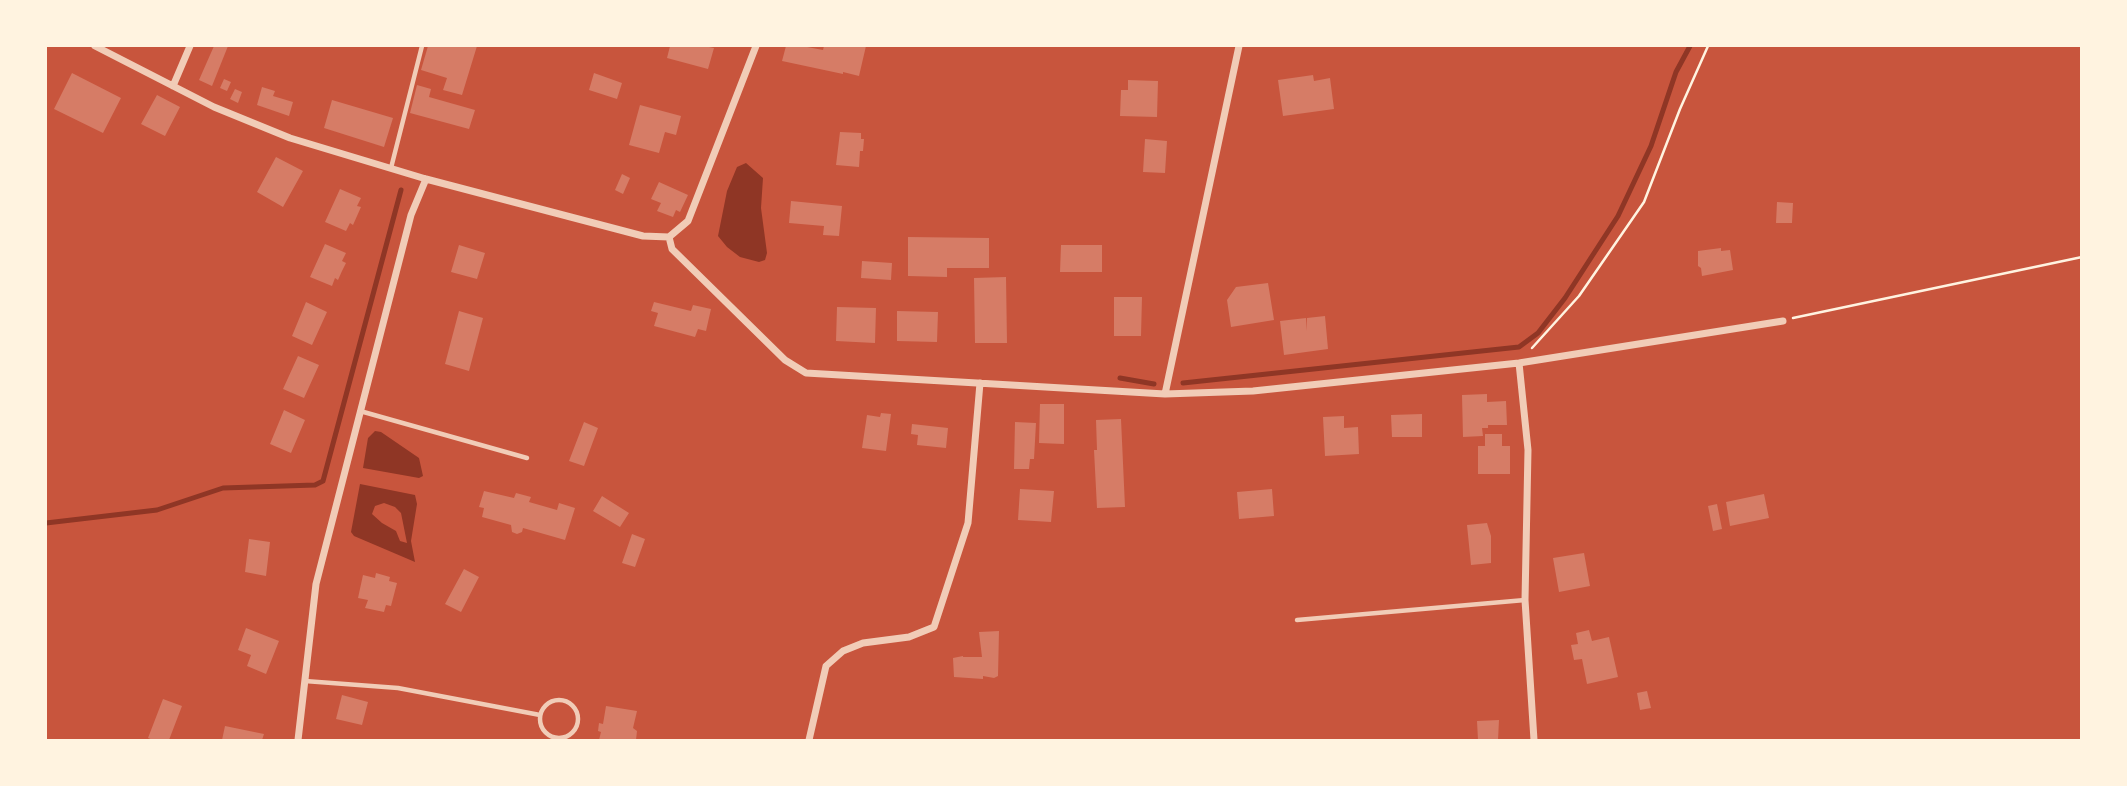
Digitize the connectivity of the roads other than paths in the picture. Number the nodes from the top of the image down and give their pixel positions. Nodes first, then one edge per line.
1 (95, 46) edge
2 (190, 46) edge
3 (422, 46) edge
4 (756, 46) edge
5 (1239, 46) edge
6 (173, 86) junction
7 (391, 168) junction
8 (426, 179) junction
9 (668, 237) junction
10 (1783, 321) road end
11 (1519, 363) junction
12 (980, 383) junction
13 (1165, 394) junction
14 (359, 410) junction
15 (527, 458) dead end
16 (1525, 600) junction
17 (1297, 620) dead end
18 (304, 680) junction
19 (540, 715) junction
20 (298, 740) edge
21 (809, 740) edge
22 (1534, 740) edge

1 - 6 street
2 - 6 street
3 - 7 lane
4 - 9 street
5 - 13 street
6 - 7 street
7 - 8 street
8 - 9 street
8 - 14 street
9 - 12 street
10 - 11 street
11 - 13 street
11 - 16 street
12 - 13 street
12 - 21 street
14 - 15 lane
14 - 18 street
16 - 17 lane
16 - 22 street
18 - 19 lane
18 - 20 street
19 - 19 lane

